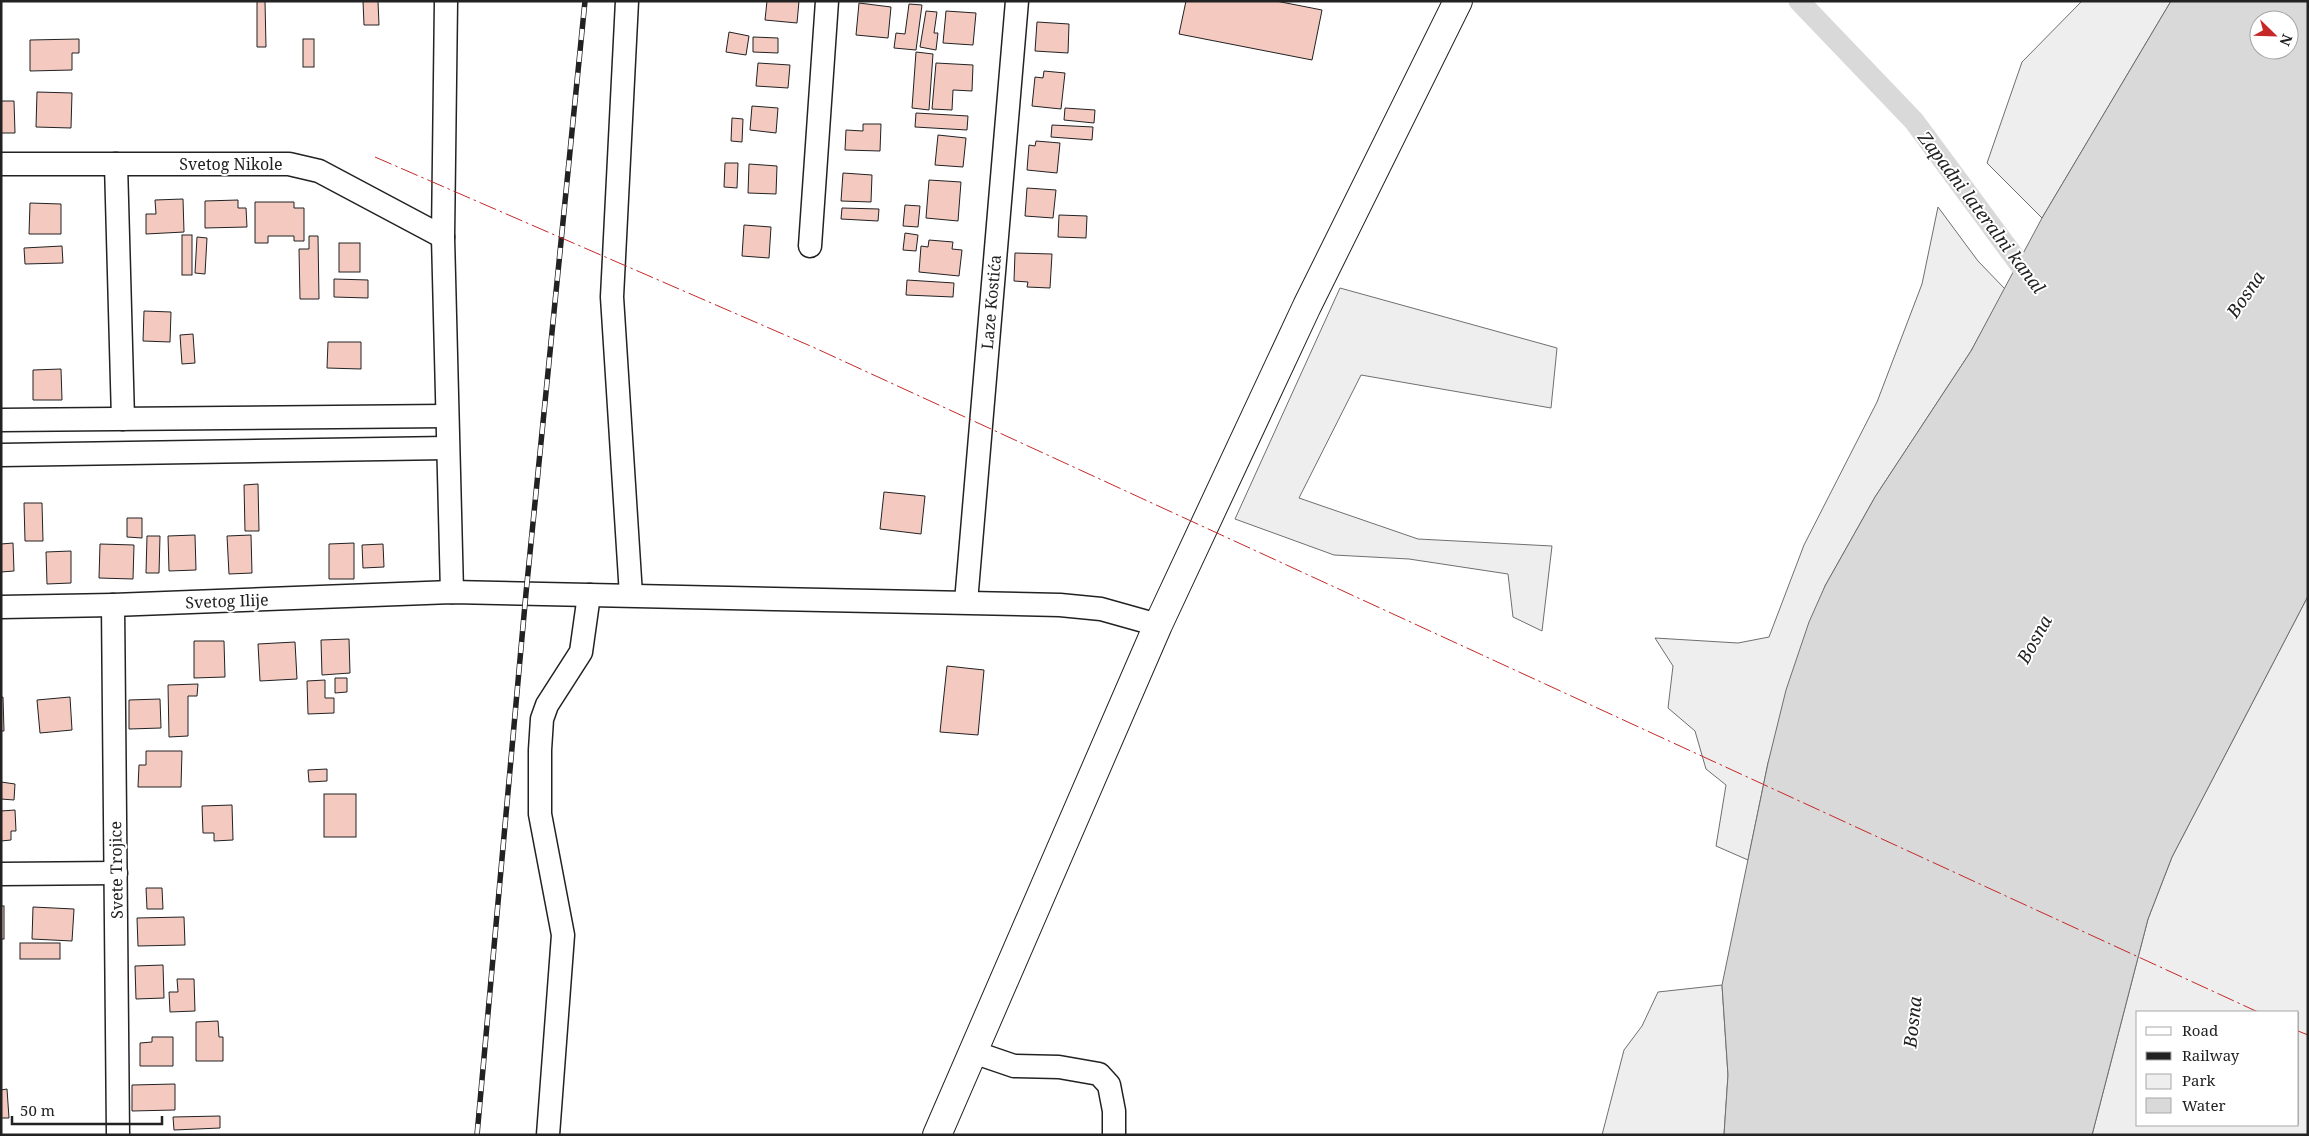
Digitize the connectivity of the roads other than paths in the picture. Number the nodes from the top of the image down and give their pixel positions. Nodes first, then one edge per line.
1 (446, 1) edge
2 (627, 1) edge
3 (827, 1) edge
4 (1017, 1) edge
5 (1458, 1) edge
6 (1, 164) edge
7 (116, 164) junction
8 (443, 237) junction
9 (810, 246) dead end
10 (446, 416) junction
11 (122, 419) junction
12 (1, 420) edge
13 (447, 448) junction
14 (1, 455) edge
15 (452, 592) junction
16 (589, 595) junction
17 (631, 596) junction
18 (966, 602) junction
19 (113, 605) junction
20 (1, 607) edge
21 (1158, 625) junction
22 (116, 873) junction
23 (1, 874) edge
24 (973, 1052) junction
25 (118, 1135) edge
26 (548, 1135) edge
27 (937, 1135) edge
28 (1114, 1135) edge

1 - 8 street
2 - 17 street
3 - 9 street
4 - 18 street, Laze Kostića
5 - 21 main road
6 - 7 street, Svetog Nikole
7 - 8 street, Svetog Nikole
7 - 11 street
8 - 10 street
10 - 11 street
10 - 13 street
11 - 12 street
13 - 14 street
13 - 15 street
15 - 16 street, Svetog Ilije
15 - 19 street, Svetog Ilije
16 - 17 street, Svetog Ilije
16 - 26 street
17 - 18 street, Svetog Ilije
18 - 21 street, Svetog Ilije
19 - 20 street, Svetog Ilije
19 - 22 street, Svete Trojice
21 - 24 main road
22 - 23 street
22 - 25 street, Svete Trojice
24 - 27 main road
24 - 28 street

